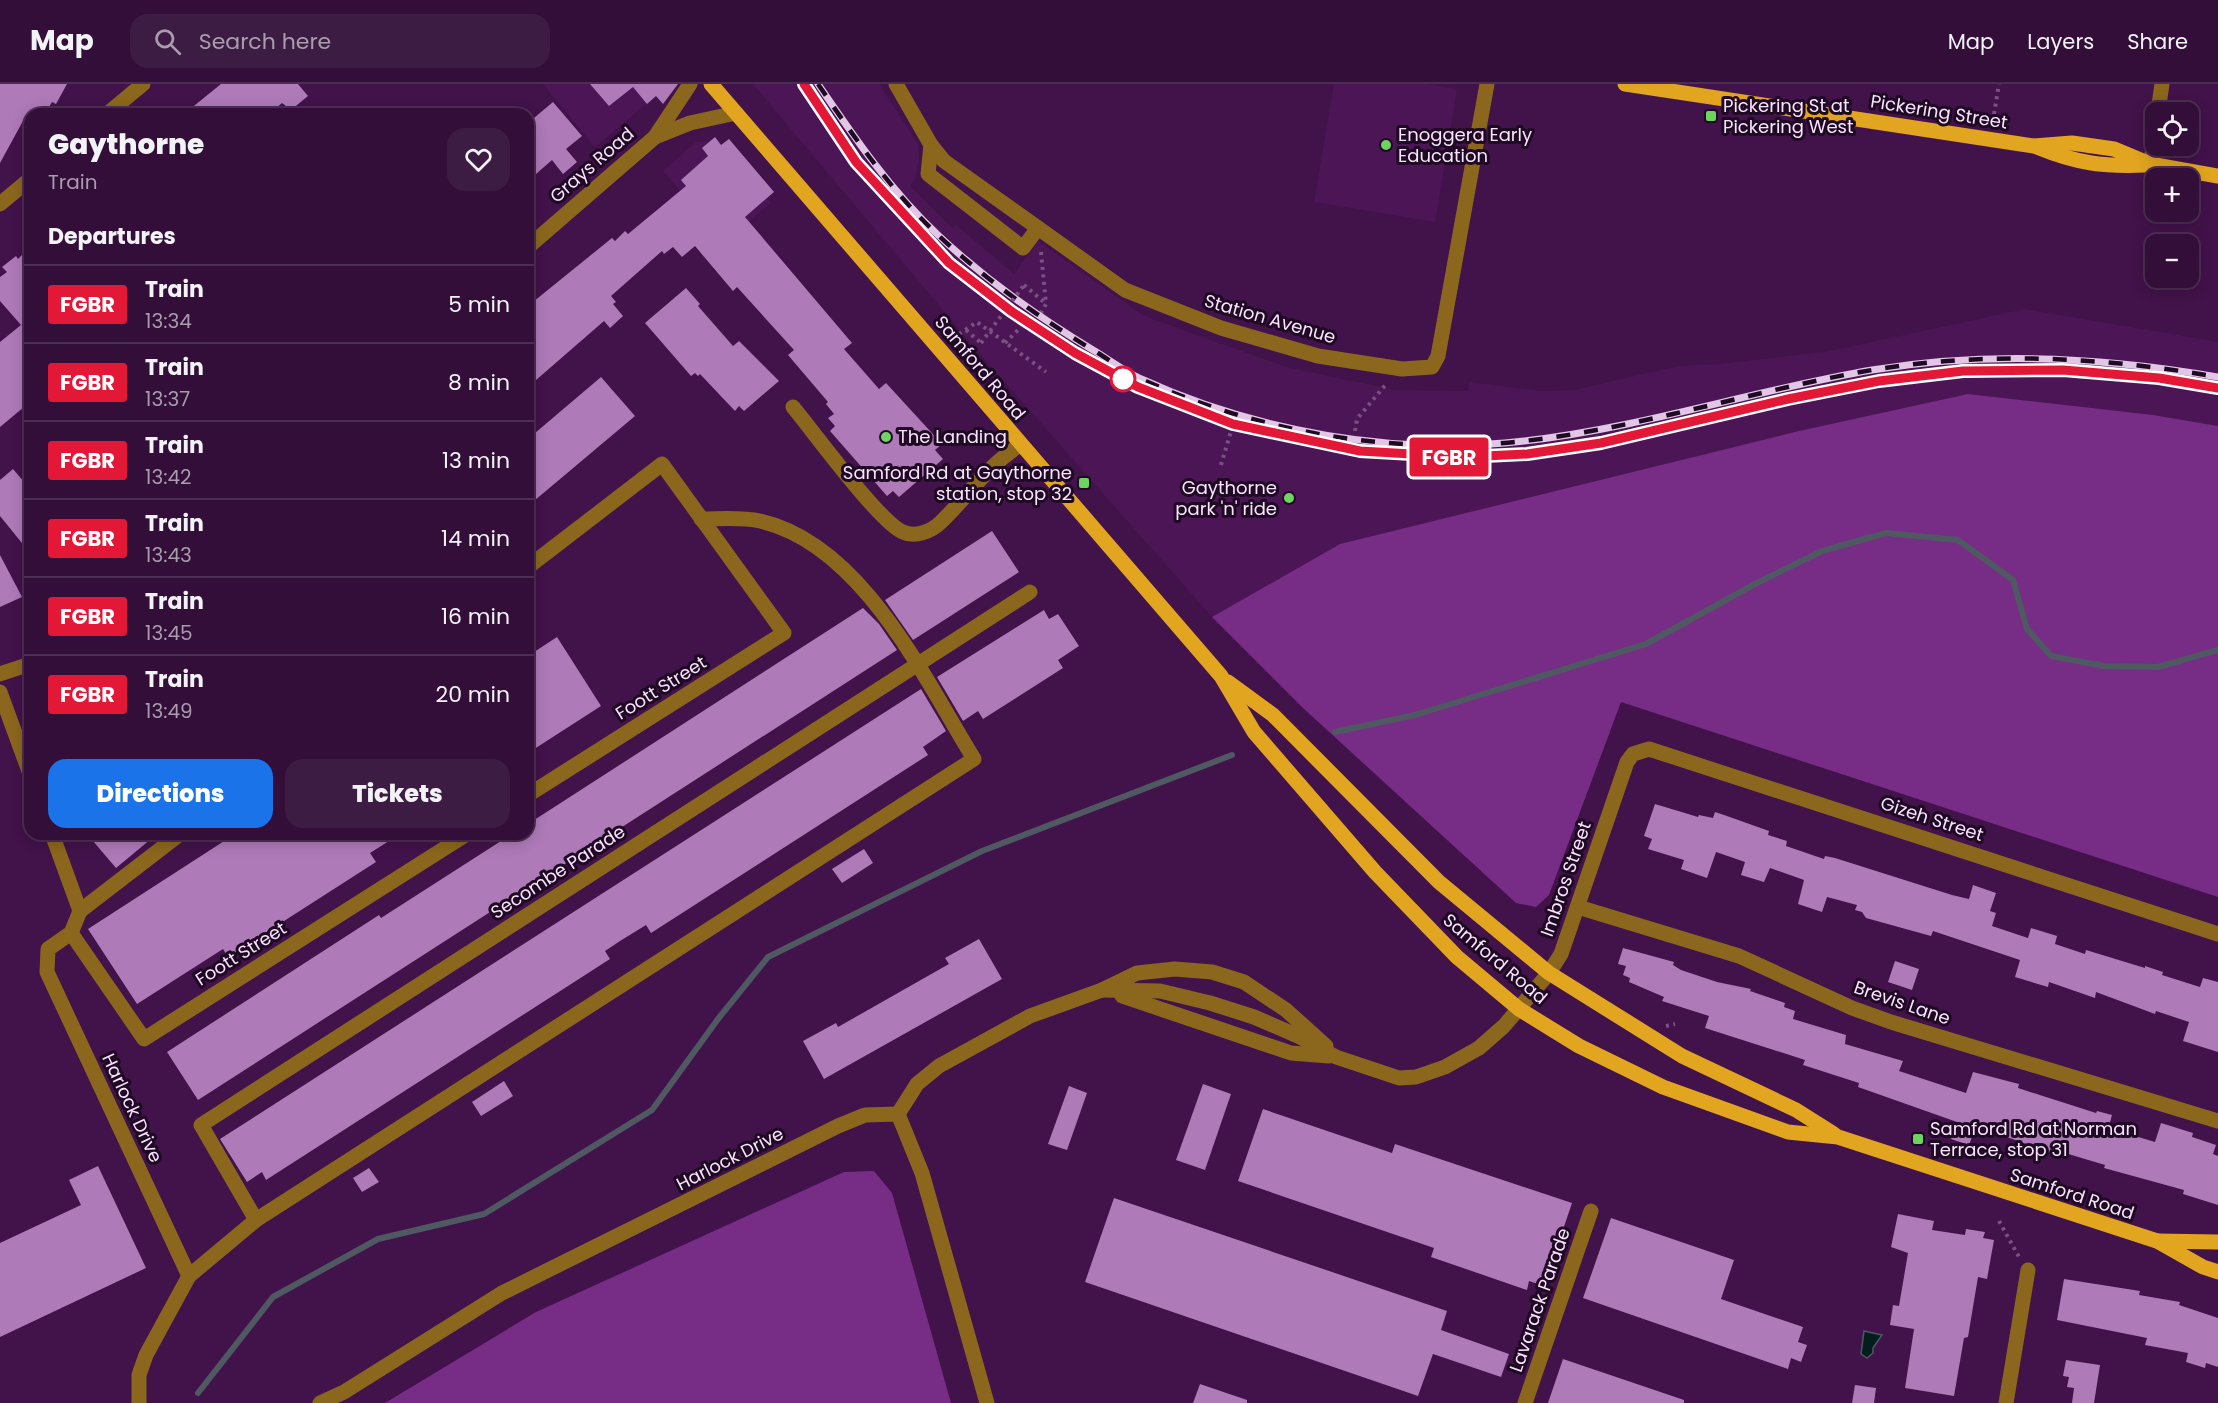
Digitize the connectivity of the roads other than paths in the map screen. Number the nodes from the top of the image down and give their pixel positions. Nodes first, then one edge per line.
1 (143, 84) edge
2 (690, 84) edge
3 (711, 84) edge
4 (896, 84) edge
5 (1487, 84) edge
6 (1625, 84) edge
7 (2162, 84) edge
8 (2159, 102) edge
9 (114, 108) edge
10 (736, 113) junction
11 (655, 137) junction
12 (931, 146) junction
13 (2152, 156) edge
14 (2150, 164) junction
15 (2218, 176) edge
16 (24, 184) edge
17 (0, 204) edge
18 (1038, 228) junction
19 (534, 242) edge
20 (793, 407) dead end
21 (1020, 445) junction
22 (701, 519) junction
23 (534, 562) edge
24 (1030, 592) dead end
25 (916, 665) junction
26 (24, 666) edge
27 (0, 674) edge
28 (1221, 676) junction
29 (0, 692) edge
30 (1633, 754) joint
31 (24, 758) edge
32 (534, 791) edge
33 (54, 840) edge
34 (172, 840) edge
35 (458, 840) edge
36 (1578, 907) junction
37 (80, 911) junction
38 (71, 933) junction
39 (2218, 934) edge
40 (1549, 973) junction
41 (1102, 990) junction
42 (1519, 1008) junction
43 (1336, 1057) junction
44 (898, 1114) junction
45 (2218, 1121) edge
46 (1838, 1137) junction
47 (1591, 1210) dead end
48 (256, 1220) junction
49 (2157, 1241) junction
50 (2218, 1242) edge
51 (2028, 1269) road end
52 (2218, 1272) edge
53 (189, 1276) junction
54 (139, 1403) edge
55 (320, 1403) edge
56 (987, 1403) edge
57 (1525, 1403) edge
58 (2006, 1403) edge

1 - 9 street
2 - 11 street, Grays Road
3 - 10 main road, Samford Road
4 - 12 street, Station Avenue
5 - 18 street, Station Avenue
6 - 14 main road, Pickering Street
7 - 8 street
10 - 11 street, Grays Road
10 - 21 main road, Samford Road
11 - 19 street, Grays Road
12 - 18 street, Station Avenue
12 - 18 street
13 - 14 street
14 - 15 main road, Pickering Street
16 - 17 street
20 - 21 street
21 - 28 main road, Samford Road
22 - 23 street
22 - 25 street
22 - 32 street, Foott Street
24 - 25 street, Secombe Parade
25 - 48 street, Secombe Parade
25 - 48 street
26 - 27 street
28 - 40 main road, Samford Road
28 - 42 main road, Samford Road
29 - 31 street
30 - 36 street, Imbros Street
30 - 39 street, Gizeh Street
33 - 37 street
34 - 37 street
35 - 38 street, Foott Street
36 - 40 street, Imbros Street
36 - 45 street, Brevis Lane
37 - 38 street, Harlock Drive
38 - 53 street, Harlock Drive
40 - 42 street, Imbros Street
40 - 46 main road, Samford Road
41 - 43 street
41 - 43 street
41 - 43 street
41 - 44 street
42 - 43 street, Imbros Street
42 - 46 main road, Samford Road
44 - 55 street, Harlock Drive
44 - 56 street
46 - 49 main road, Samford Road
47 - 57 street, Lavarack Parade
48 - 53 street
49 - 50 main road, Samford Road
49 - 52 main road, Samford Road
51 - 58 street
53 - 54 street

